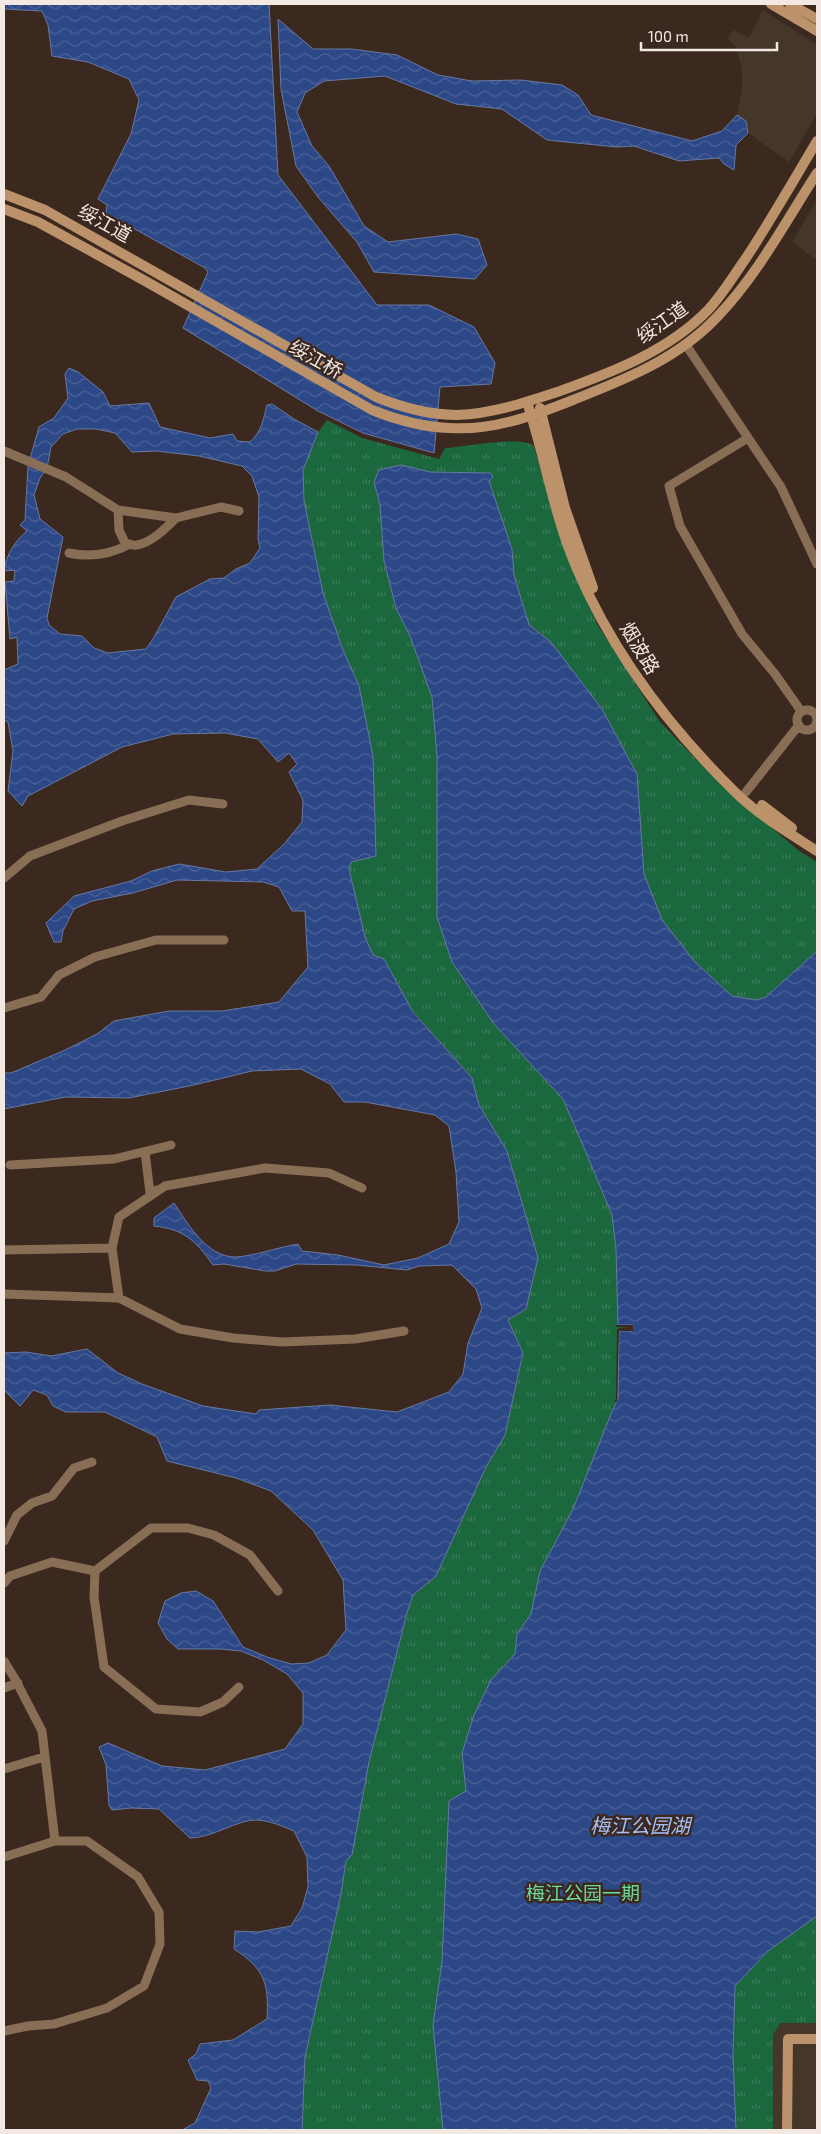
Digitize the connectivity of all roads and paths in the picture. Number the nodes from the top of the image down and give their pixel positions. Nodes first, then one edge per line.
1 (770, 4) edge
2 (790, 4) edge
3 (817, 19) edge
4 (817, 31) edge
5 (817, 141) edge
6 (817, 174) edge
7 (4, 194) edge
8 (4, 209) edge
9 (186, 289) joint
10 (179, 301) joint
11 (686, 345) junction
12 (532, 400) junction
13 (444, 414) joint
14 (537, 415) junction
15 (443, 428) joint
16 (748, 438) junction
17 (4, 451) edge
18 (118, 510) junction
19 (239, 511) dead end
20 (176, 518) junction
21 (130, 544) junction
22 (69, 553) dead end
23 (817, 564) edge
24 (817, 703) edge
25 (806, 711) junction
26 (817, 722) edge
27 (799, 725) junction
28 (746, 792) junction
29 (223, 804) dead end
30 (817, 846) edge
31 (817, 850) edge
32 (4, 878) edge
33 (224, 940) dead end
34 (4, 1008) edge
35 (171, 1145) dead end
36 (145, 1152) junction
37 (10, 1165) dead end
38 (165, 1186) junction
39 (362, 1188) dead end
40 (112, 1248) junction
41 (4, 1250) edge
42 (4, 1294) edge
43 (119, 1298) junction
44 (404, 1331) dead end
45 (92, 1462) dead end
46 (4, 1541) edge
47 (95, 1571) junction
48 (4, 1583) edge
49 (278, 1591) dead end
50 (4, 1661) edge
51 (18, 1683) junction
52 (239, 1687) dead end
53 (4, 1688) edge
54 (44, 1757) junction
55 (4, 1769) edge
56 (55, 1841) junction
57 (4, 1857) edge
58 (4, 2031) edge
59 (817, 2039) edge
60 (787, 2130) edge

1 - 4 main road
2 - 3 main road
5 - 12 main road, 绥江道
6 - 11 main road, 绥江道
7 - 9 main road, 绥江道
8 - 10 main road, 绥江道
9 - 13 main road, 绥江桥
10 - 15 main road, 绥江桥
11 - 14 main road, 绥江道
11 - 16 street
12 - 13 main road, 绥江道
12 - 14 main road, 烟波路
14 - 15 main road, 绥江道
14 - 28 main road, 烟波路
14 - 31 main road, 烟波路
16 - 23 street
16 - 25 street
17 - 18 street
18 - 20 street
18 - 21 street
19 - 20 street
20 - 21 street
21 - 22 street
24 - 25 street
25 - 26 street
25 - 27 street
26 - 27 street
27 - 28 street
28 - 30 main road, 烟波路
29 - 32 street
33 - 34 street
35 - 36 street
36 - 37 street
36 - 38 street
38 - 39 street
38 - 40 street
40 - 41 street
40 - 43 street
42 - 43 street
43 - 44 street
45 - 46 street
47 - 48 street
47 - 49 street
47 - 52 street
50 - 51 street
51 - 53 street
51 - 54 street
54 - 55 street
54 - 56 street
56 - 57 street
56 - 58 street
59 - 60 main road

